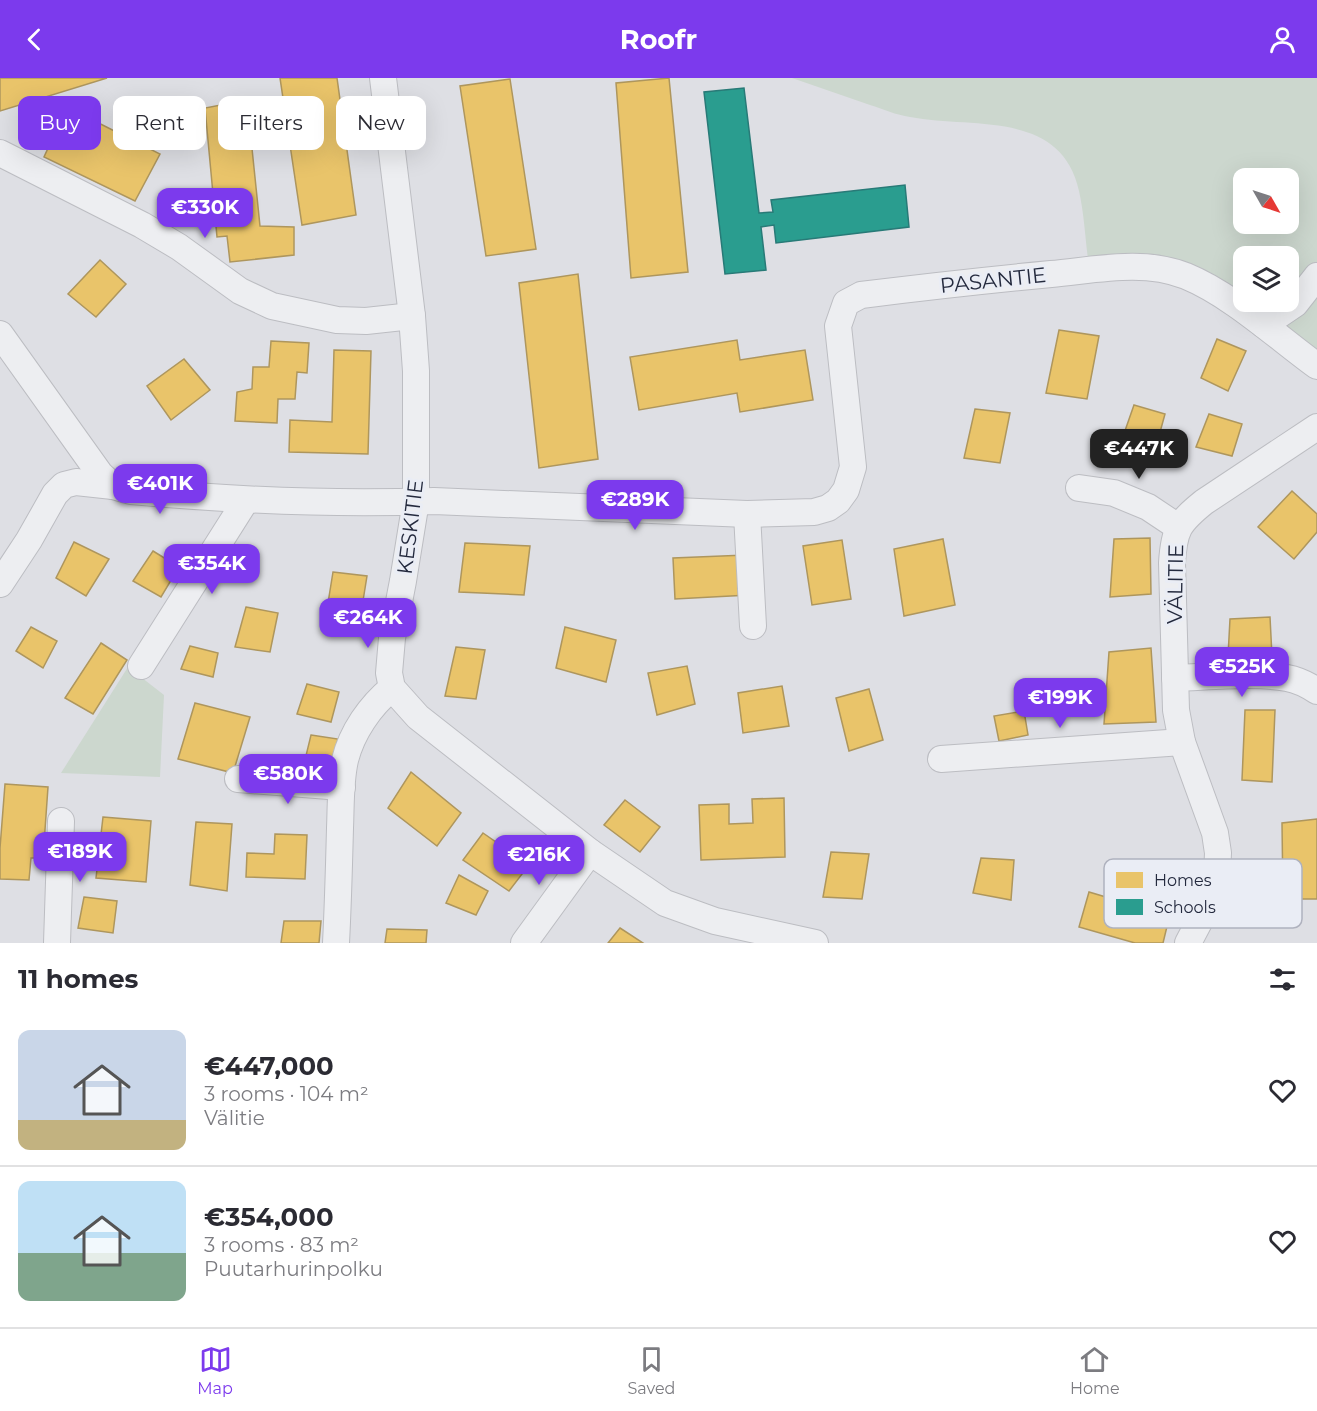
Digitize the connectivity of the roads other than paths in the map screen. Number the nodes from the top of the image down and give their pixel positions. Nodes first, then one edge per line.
1 (383, 78) edge
2 (0, 153) edge
3 (1317, 276) edge
4 (412, 316) junction
5 (1264, 325) junction
6 (0, 333) edge
7 (1317, 366) edge
8 (1317, 427) edge
9 (113, 486) junction
10 (1079, 488) dead end
11 (246, 500) junction
12 (416, 501) junction
13 (747, 514) junction
14 (1178, 527) junction
15 (0, 584) edge
16 (753, 626) dead end
17 (141, 666) dead end
18 (1175, 678) junction
19 (392, 688) junction
20 (1317, 691) edge
21 (1182, 742) junction
22 (941, 759) dead end
23 (238, 779) dead end
24 (342, 787) junction
25 (61, 821) dead end
26 (590, 852) junction
27 (1218, 859) edge
28 (1196, 928) edge
29 (57, 943) edge
30 (336, 943) edge
31 (524, 943) edge
32 (814, 943) edge
33 (1188, 943) edge

1 - 4 street, KESKITIE
2 - 4 street
3 - 5 street
4 - 12 street, KESKITIE
5 - 7 street, PASANTIE
5 - 13 street, PASANTIE
6 - 9 street
8 - 14 street, VÄLITIE
9 - 11 street
9 - 15 street
10 - 14 street
11 - 12 street
11 - 17 street
12 - 13 street
12 - 19 street, KESKITIE
13 - 16 street
14 - 18 street, VÄLITIE
18 - 20 street
18 - 21 street, VÄLITIE
19 - 24 street
19 - 26 street
21 - 22 street
21 - 27 street, VÄLITIE
23 - 24 street
24 - 30 street
25 - 29 street
26 - 31 street
26 - 32 street
28 - 33 street, VÄLITIE

